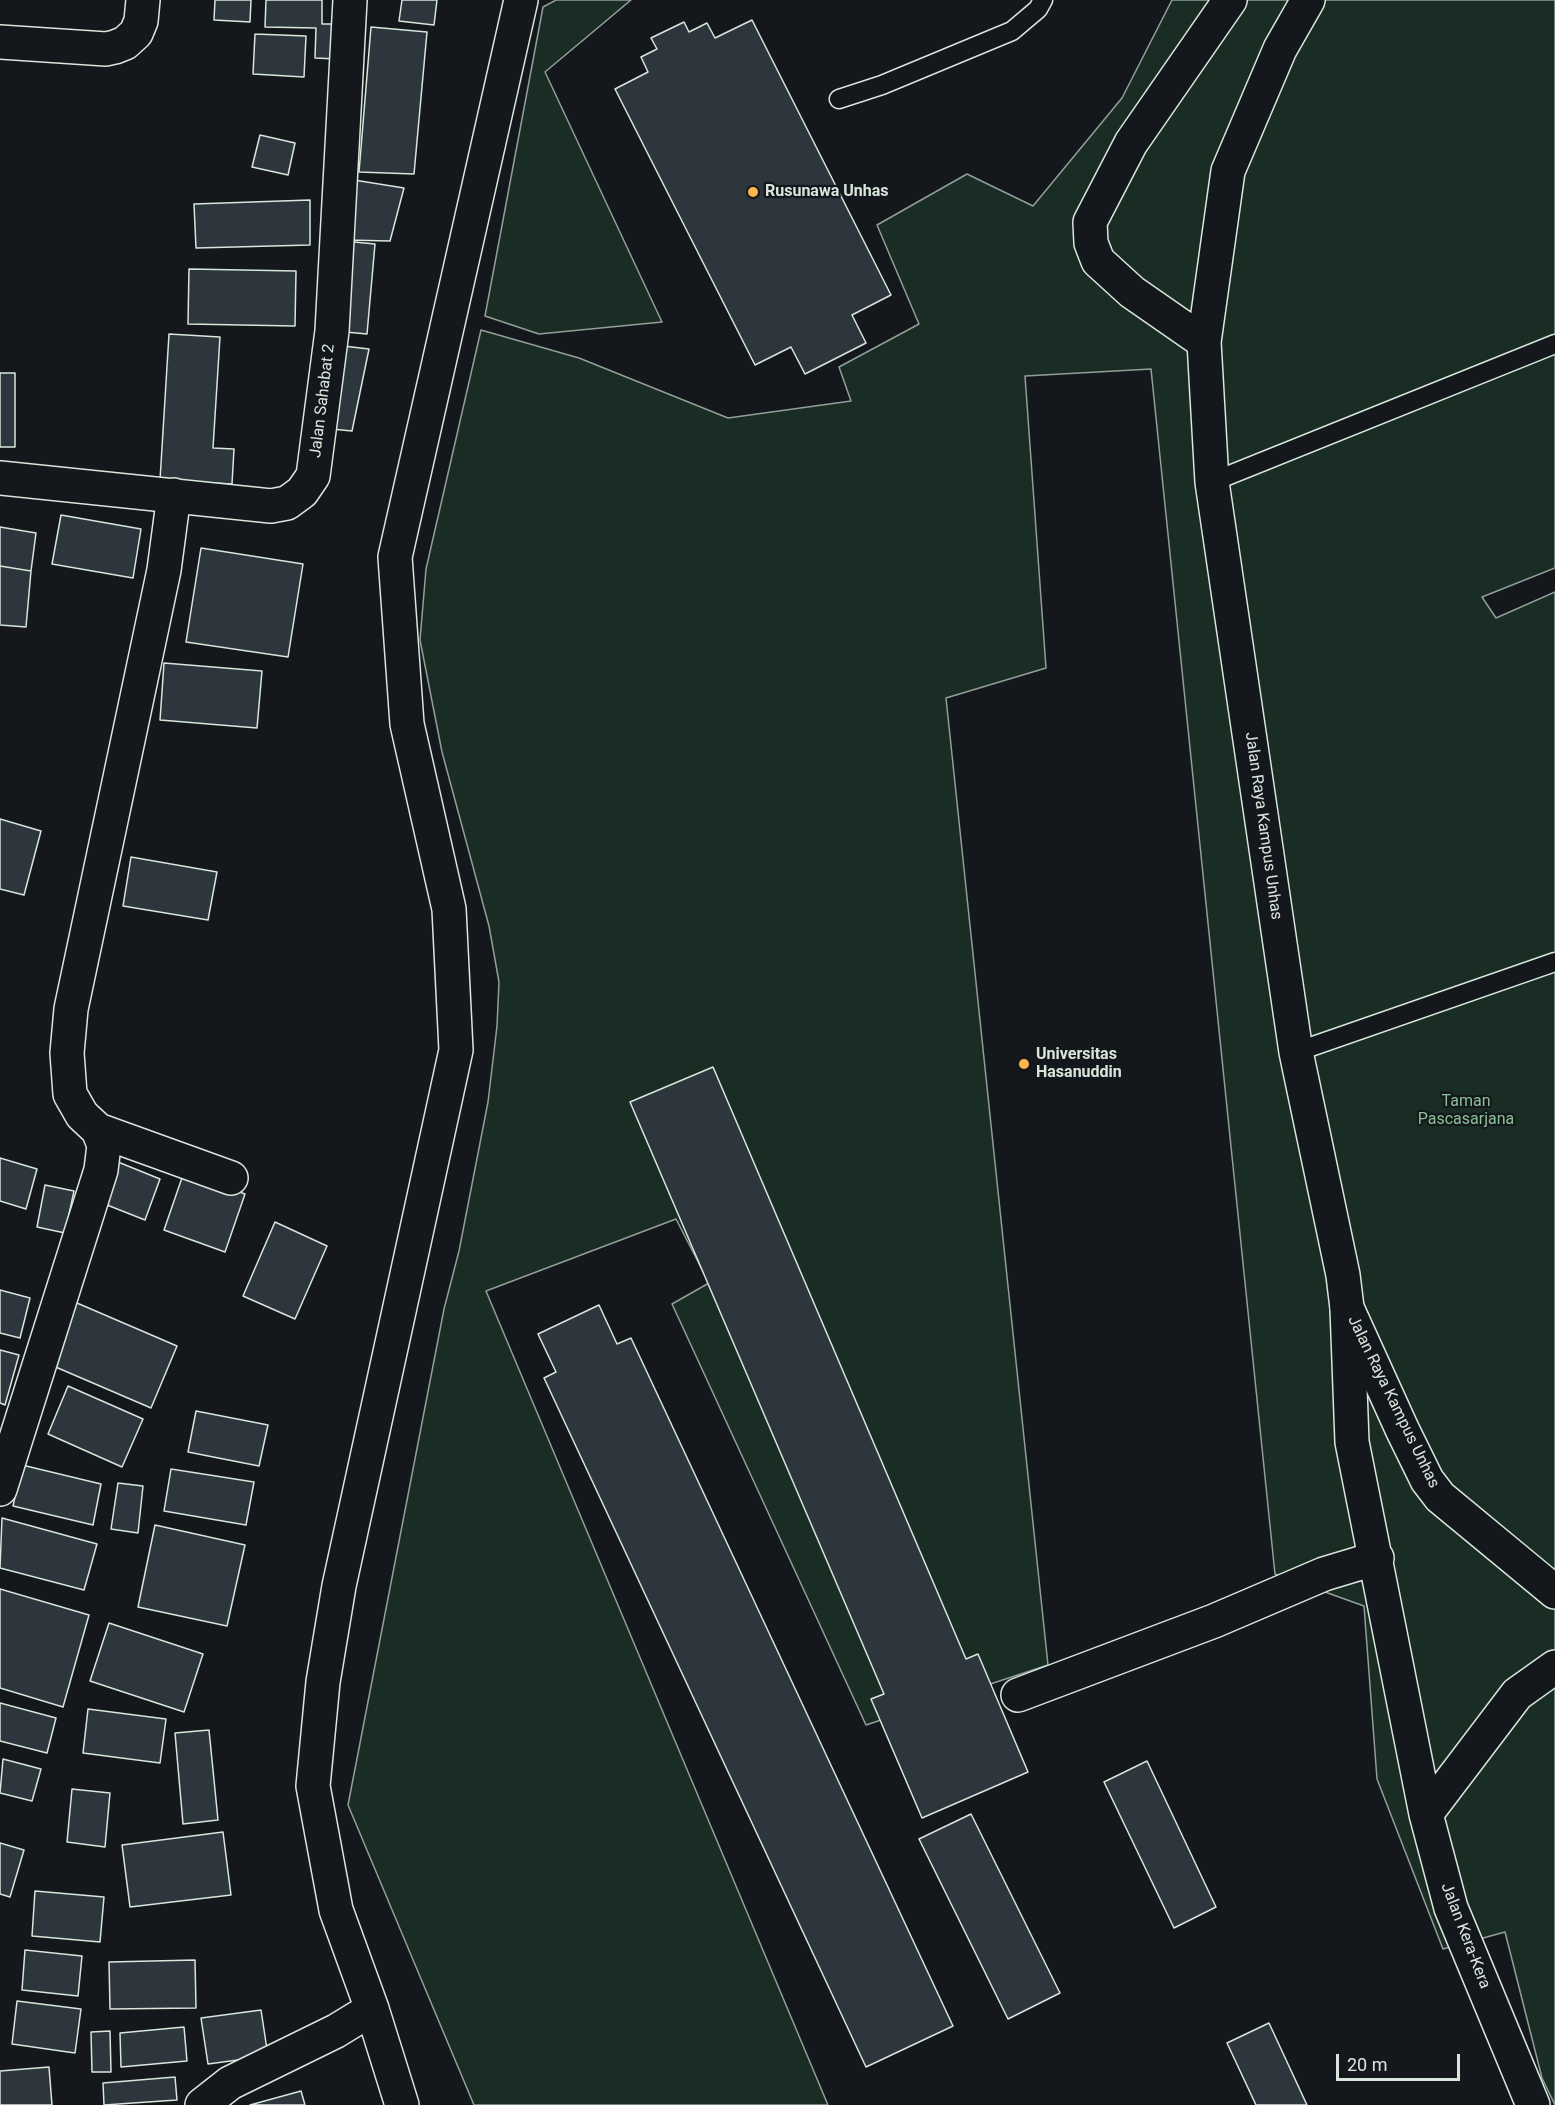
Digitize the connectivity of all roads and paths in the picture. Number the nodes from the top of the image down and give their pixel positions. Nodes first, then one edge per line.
1 (143, 0) edge
2 (350, 0) edge
3 (521, 0) edge
4 (1043, 0) edge
5 (1230, 0) edge
6 (1308, 0) edge
7 (0, 42) edge
8 (839, 99) dead end
9 (1204, 342) junction
10 (1555, 344) edge
11 (0, 478) edge
12 (1212, 482) junction
13 (174, 495) junction
14 (1555, 962) edge
15 (1296, 1052) junction
16 (98, 1130) junction
17 (231, 1178) dead end
18 (1347, 1308) junction
19 (0, 1489) edge
20 (1377, 1558) junction
21 (1555, 1592) edge
22 (1555, 1667) edge
23 (1018, 1695) dead end
24 (1426, 1814) junction
25 (372, 2009) junction
26 (202, 2105) edge
27 (402, 2105) edge
28 (1533, 2105) edge

1 - 7 street
2 - 13 street, Jalan Sahabat 2
3 - 25 street
4 - 8 lane
5 - 9 street
6 - 9 street, Jalan Raya Kampus Unhas
9 - 12 street, Jalan Raya Kampus Unhas
10 - 12 lane
11 - 13 street, Jalan Sahabat 2
12 - 15 street, Jalan Raya Kampus Unhas
13 - 16 street
14 - 15 lane
15 - 18 street, Jalan Raya Kampus Unhas
16 - 17 street
16 - 19 street
18 - 20 street, Jalan Kera-Kera
18 - 21 street, Jalan Raya Kampus Unhas
20 - 23 street
20 - 24 street, Jalan Kera-Kera
22 - 24 street
24 - 28 street, Jalan Kera-Kera
25 - 26 street
25 - 27 street

